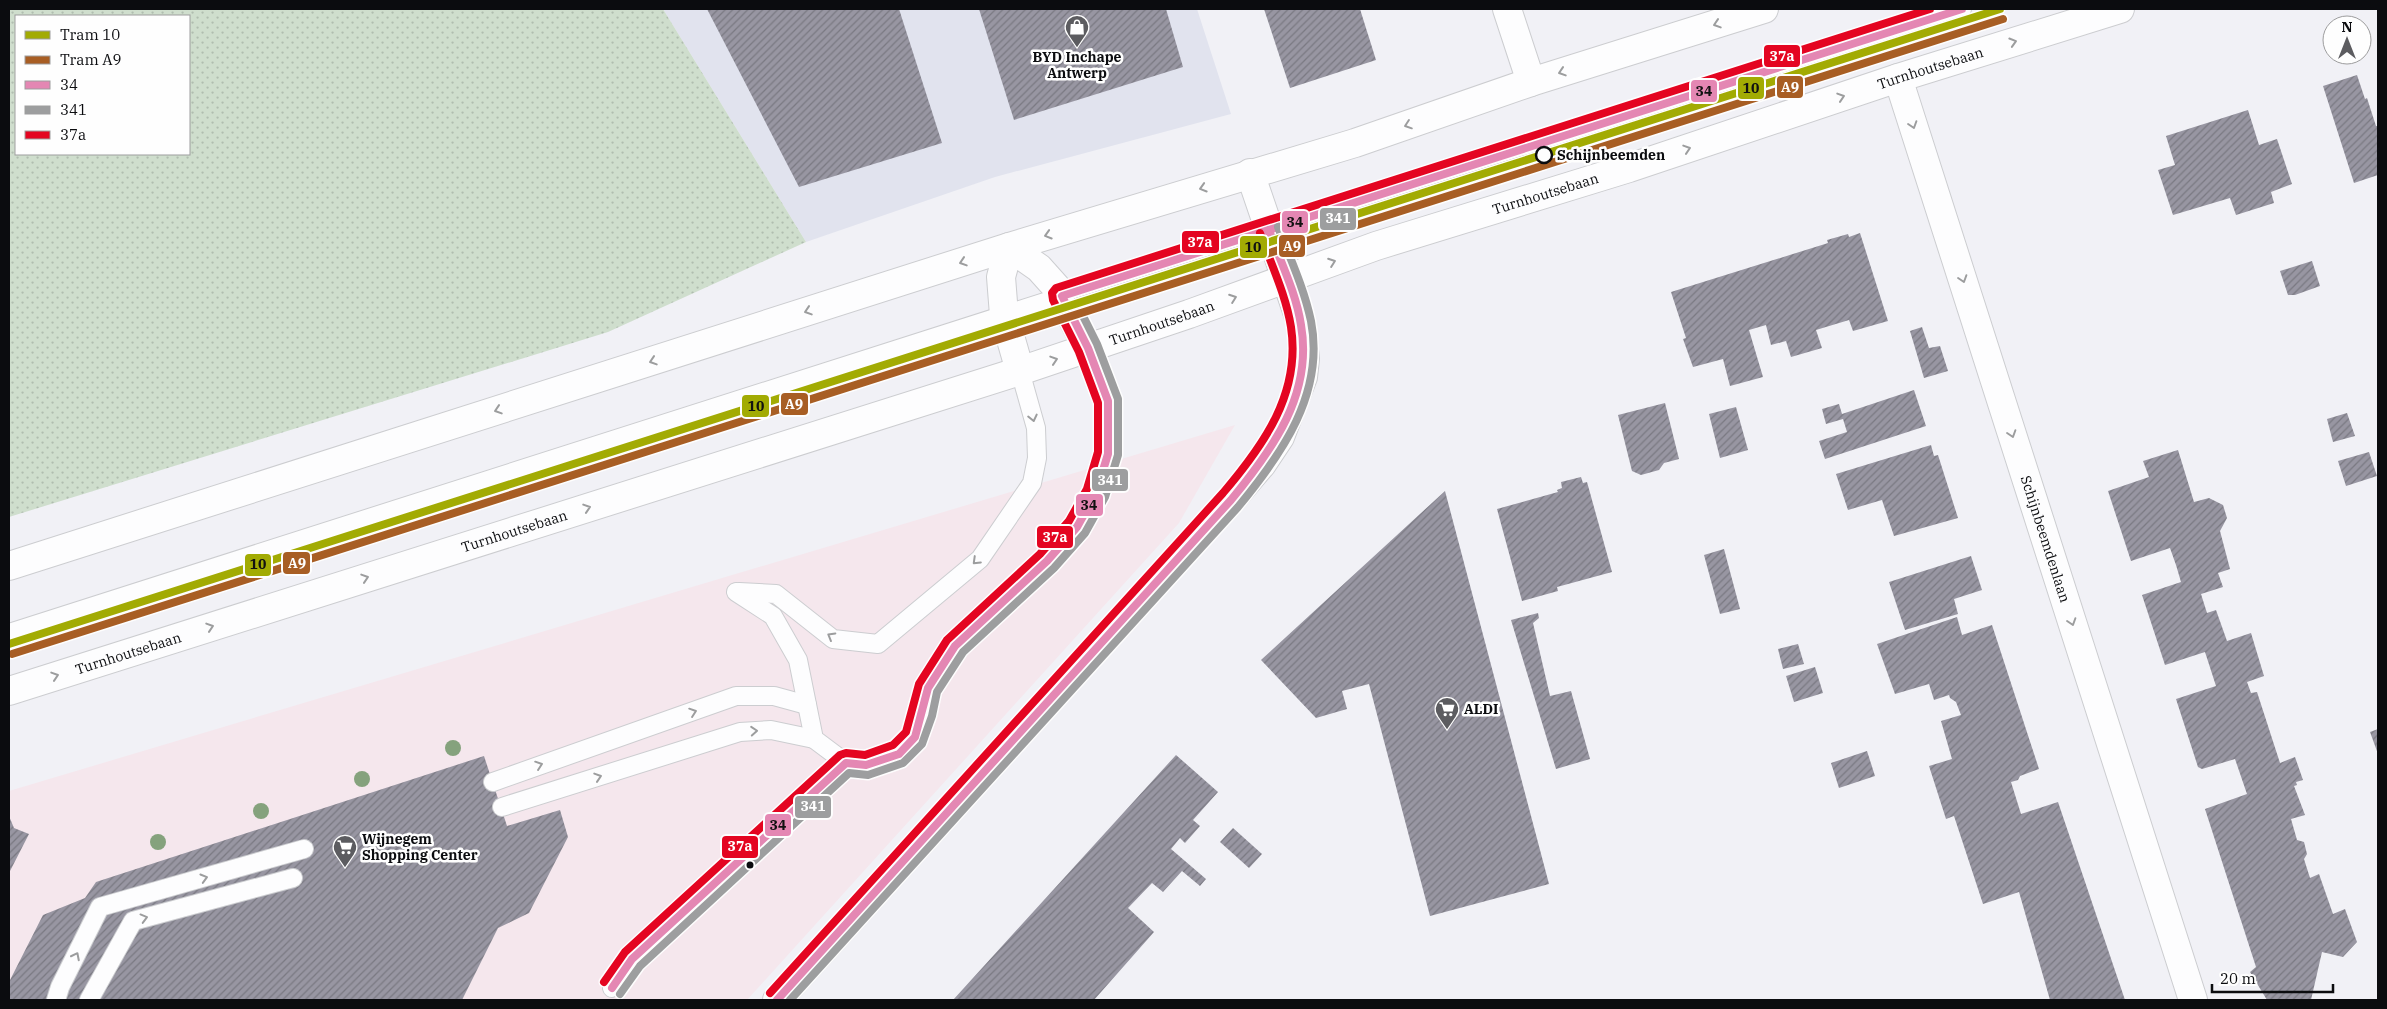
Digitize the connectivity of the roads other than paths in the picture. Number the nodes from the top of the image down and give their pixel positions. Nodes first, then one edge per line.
1 (1508, 9) edge
2 (1764, 9) edge
3 (1962, 9) edge
4 (2120, 9) edge
5 (1898, 78) junction
6 (1531, 82) junction
7 (1250, 173) junction
8 (1269, 230) junction
9 (1009, 247) junction
10 (1286, 279) junction
11 (1062, 296) junction
12 (1004, 315) junction
13 (1088, 348) junction
14 (1020, 371) junction
15 (9, 566) edge
16 (9, 633) edge
17 (9, 691) edge
18 (806, 705) junction
19 (814, 739) junction
20 (846, 763) junction
21 (493, 782) dead end
22 (502, 807) dead end
23 (304, 849) dead end
24 (293, 878) dead end
25 (612, 988) dead end
26 (56, 1000) edge
27 (90, 1000) edge
28 (777, 1000) edge
29 (2193, 1000) edge

1 - 6 main road
2 -> 6 main road
3 - 8 lane
5 -> 4 main road, Turnhoutsebaan
10 -> 5 main road, Turnhoutsebaan
5 -> 29 main road, Schijnbeemdenlaan
6 -> 7 main road
7 - 8 main road
7 -> 9 main road
8 - 10 main road
8 - 11 lane
9 - 11 main road
9 - 12 main road
9 -> 15 main road
13 -> 10 main road, Turnhoutsebaan
10 - 28 main road
11 - 12 lane
11 - 13 main road
12 - 14 main road
12 - 16 lane
14 -> 13 main road, Turnhoutsebaan
13 - 20 lane
17 -> 14 main road, Turnhoutsebaan
14 -> 18 lane
18 - 19 lane
21 -> 18 lane
19 - 20 lane
22 -> 19 lane
20 - 25 lane
26 -> 23 lane
27 -> 24 lane

